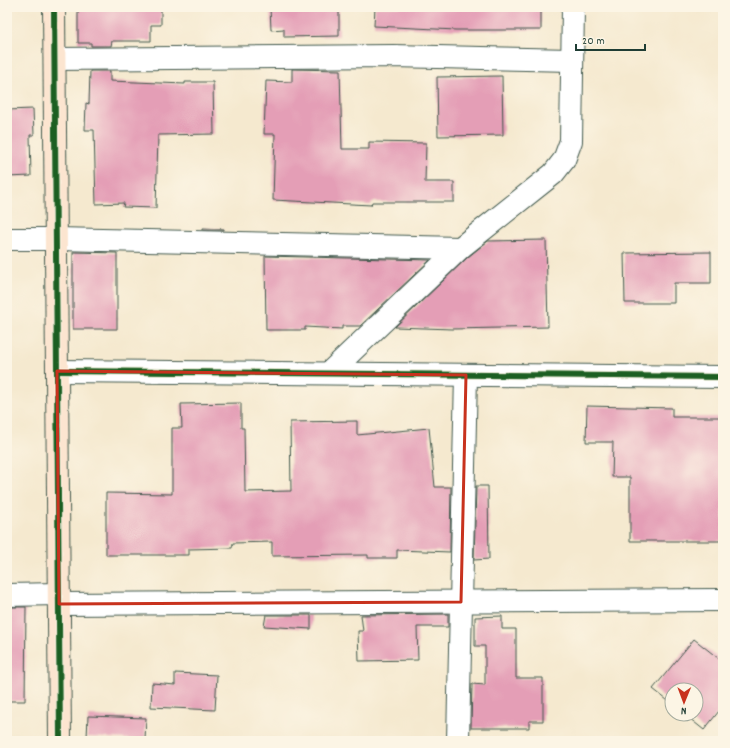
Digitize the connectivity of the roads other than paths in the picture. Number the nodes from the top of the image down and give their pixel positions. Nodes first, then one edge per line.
1 (54, 7) edge
2 (573, 7) edge
3 (55, 59) junction
4 (572, 60) junction
5 (7, 239) edge
6 (56, 239) junction
7 (460, 248) junction
8 (58, 371) junction
9 (329, 373) junction
10 (466, 375) junction
11 (723, 377) edge
12 (7, 595) edge
13 (59, 599) junction
14 (723, 600) edge
15 (461, 602) junction
16 (60, 741) edge
17 (458, 741) edge

1 - 3 street
2 - 4 street
3 - 4 street
3 - 6 street
4 - 7 street
5 - 6 street
6 - 7 street
6 - 8 street
7 - 9 street
8 - 9 street
8 - 13 street
9 - 10 street
10 - 11 street
10 - 15 street
12 - 13 street
13 - 15 street
13 - 16 street
14 - 15 street
15 - 17 street

